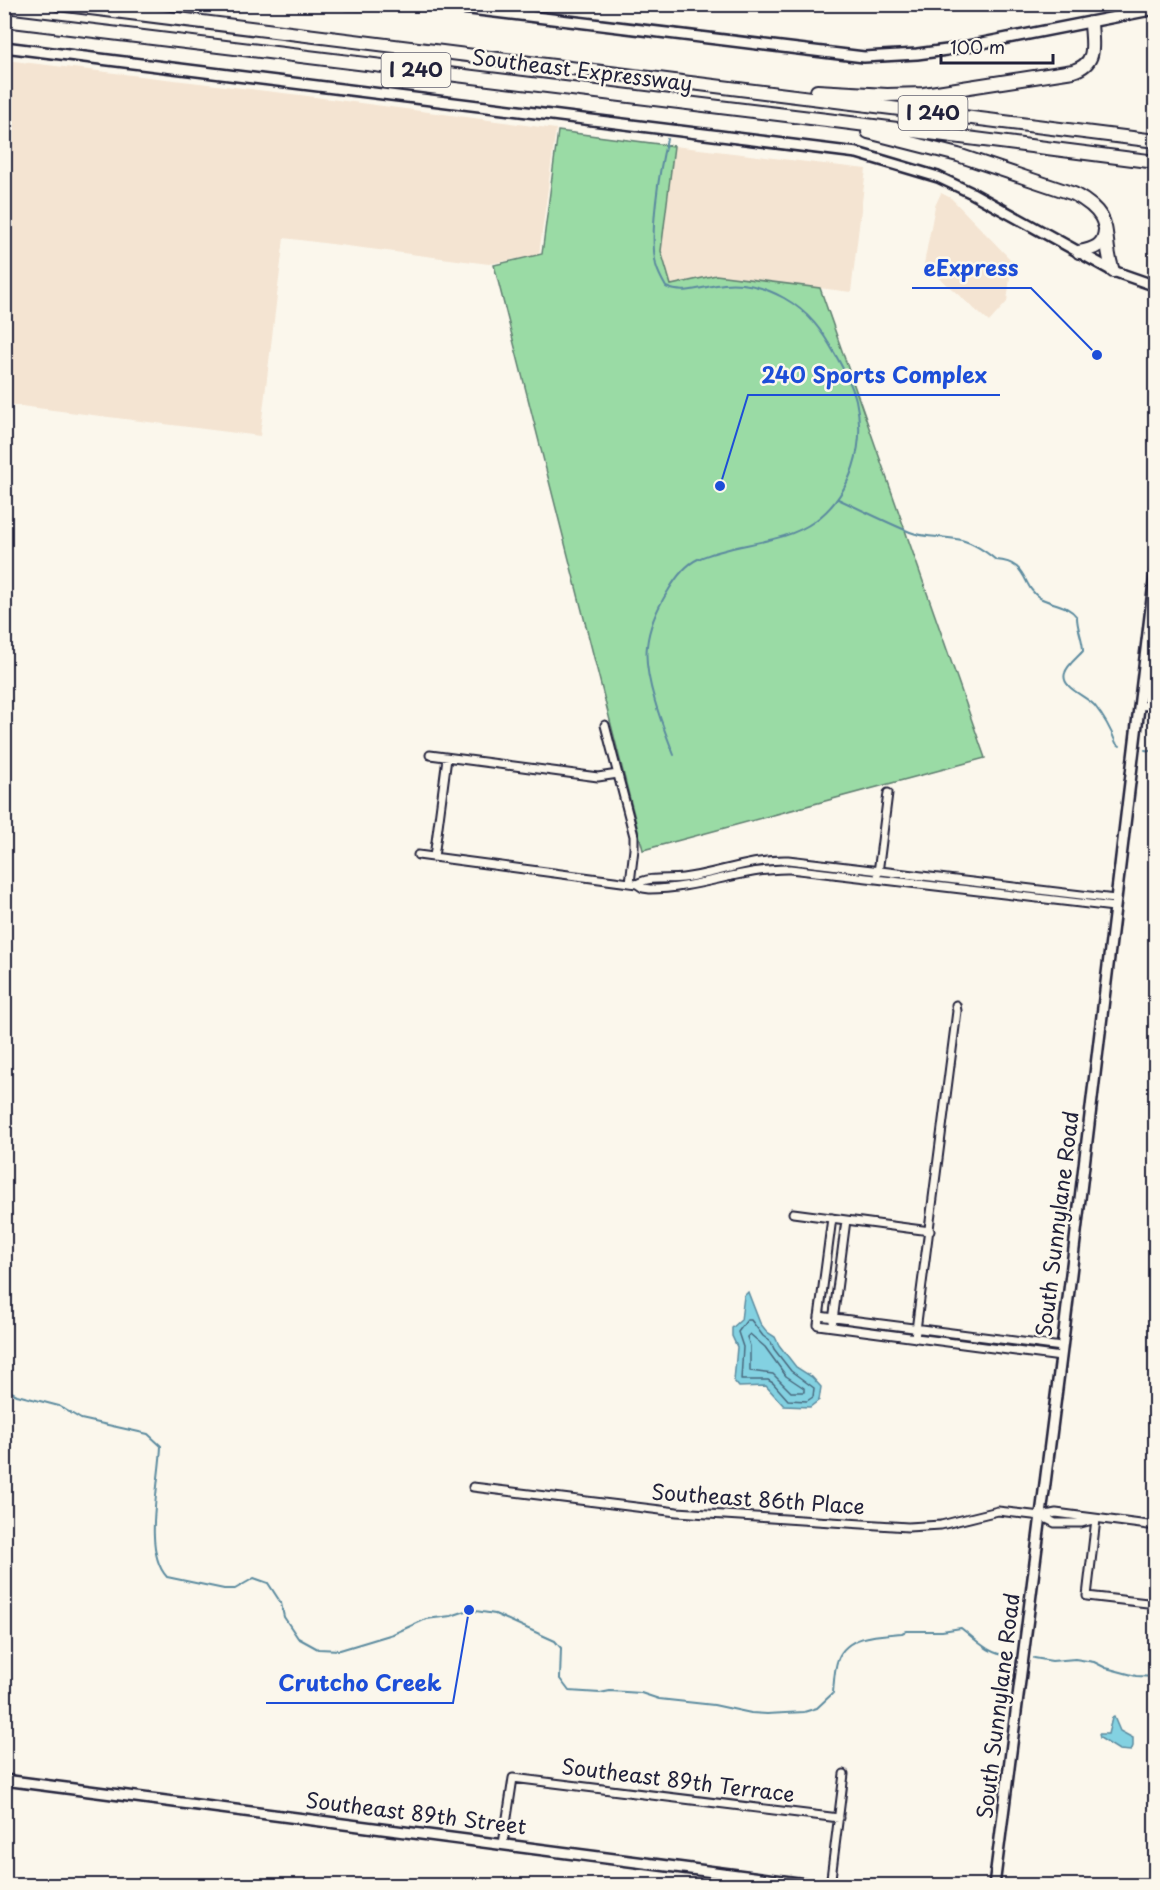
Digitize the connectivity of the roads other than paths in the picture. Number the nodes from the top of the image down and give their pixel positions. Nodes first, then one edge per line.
1 (58, 4) edge
2 (347, 4) edge
3 (1155, 9) edge
4 (4, 20) edge
5 (1091, 23) junction
6 (4, 48) edge
7 (710, 85) junction
8 (827, 120) junction
9 (1155, 141) edge
10 (1155, 162) edge
11 (1106, 226) junction
12 (1079, 252) junction
13 (1113, 271) junction
14 (1155, 286) edge
15 (1155, 566) edge
16 (1140, 693) junction
17 (1155, 695) edge
18 (1139, 705) junction
19 (1155, 707) edge
20 (605, 725) dead end
21 (430, 756) dead end
22 (447, 758) junction
23 (618, 774) junction
24 (888, 793) dead end
25 (418, 855) dead end
26 (434, 857) junction
27 (810, 862) junction
28 (720, 870) junction
29 (879, 870) junction
30 (808, 871) junction
31 (722, 878) junction
32 (878, 879) junction
33 (634, 883) junction
34 (1043, 890) junction
35 (1042, 899) junction
36 (1115, 903) junction
37 (956, 1005) dead end
38 (794, 1213) dead end
39 (832, 1218) junction
40 (846, 1220) junction
41 (930, 1231) junction
42 (819, 1316) junction
43 (833, 1317) junction
44 (832, 1327) junction
45 (917, 1328) junction
46 (986, 1337) junction
47 (915, 1338) junction
48 (985, 1346) junction
49 (1061, 1352) junction
50 (473, 1487) dead end
51 (1041, 1516) junction
52 (1096, 1519) junction
53 (1155, 1526) edge
54 (1155, 1604) edge
55 (844, 1774) dead end
56 (4, 1780) edge
57 (839, 1818) junction
58 (503, 1844) junction
59 (822, 1886) edge
60 (830, 1886) edge
61 (994, 1886) edge

1 - 7 highway, Southeast Expressway / I 240
2 - 5 street
3 - 5 street
4 - 8 highway, Southeast Expressway / I 240
5 - 7 highway
6 - 12 street
7 - 9 highway, Southeast Expressway / I 240
8 - 10 highway, Southeast Expressway / I 240
8 - 11 highway
11 - 12 highway
11 - 13 highway
12 - 13 street
13 - 14 street
15 - 16 street, South Sunnylane Road
16 - 17 street
16 - 18 street, South Sunnylane Road
18 - 19 street
18 - 36 street, South Sunnylane Road
20 - 23 street
21 - 22 street
22 - 23 street
22 - 26 street
23 - 33 street
24 - 29 street
25 - 26 street
26 - 33 street
27 - 28 street
27 - 29 street
27 - 30 street
28 - 31 street
28 - 33 street
29 - 32 street
29 - 34 street
30 - 31 street
30 - 32 street
31 - 33 street
32 - 35 street
34 - 35 street
34 - 36 street
35 - 36 street
36 - 49 street, South Sunnylane Road
37 - 41 street
38 - 39 street
39 - 40 street
39 - 42 street
40 - 41 street
40 - 43 street
41 - 45 street
42 - 43 street
42 - 44 street
43 - 44 street
43 - 45 street
44 - 47 street
45 - 46 street
45 - 47 street
46 - 48 street
46 - 49 street
47 - 48 street
48 - 49 street
49 - 51 street, South Sunnylane Road
50 - 51 street, Southeast 86th Place
51 - 52 street, Southeast 86th Place
51 - 61 street, South Sunnylane Road
52 - 53 street, Southeast 86th Place
52 - 54 street
55 - 57 street
56 - 58 street, Southeast 89th Street
57 - 58 street, Southeast 89th Terrace
57 - 60 street
58 - 59 street, Southeast 89th Street

